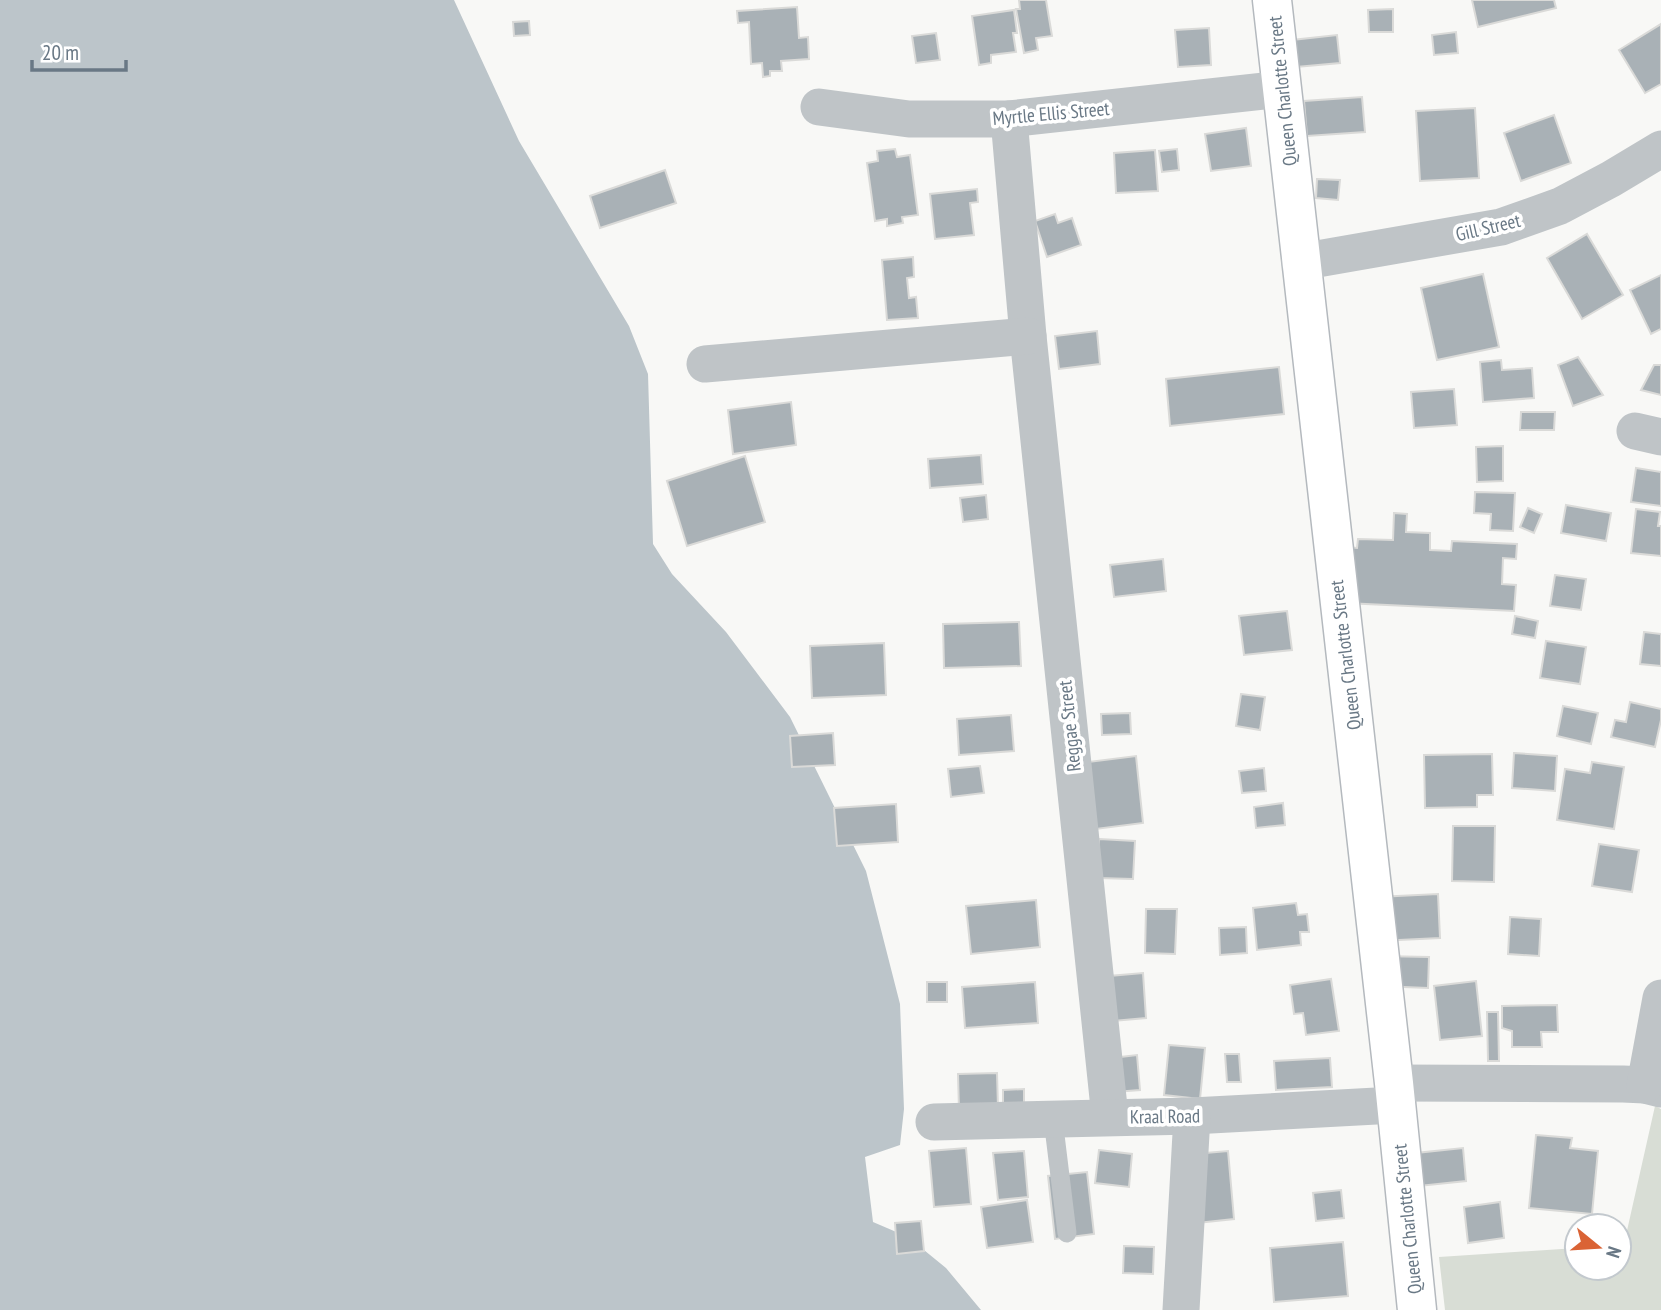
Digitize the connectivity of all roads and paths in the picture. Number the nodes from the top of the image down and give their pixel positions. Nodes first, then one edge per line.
1 (1272, 0) edge
2 (1282, 89) junction
3 (819, 107) dead end
4 (1009, 118) junction
5 (1661, 149) edge
6 (1300, 262) junction
7 (1028, 336) junction
8 (705, 364) dead end
9 (1661, 998) edge
10 (1653, 1087) edge
11 (1394, 1094) junction
12 (1192, 1116) junction
13 (1110, 1117) junction
14 (1053, 1119) junction
15 (934, 1122) dead end
16 (1067, 1233) dead end
17 (1181, 1310) edge
18 (1417, 1310) edge

1 - 2 main road, Queen Charlotte Street
2 - 4 street, Myrtle Ellis Street
2 - 6 main road, Queen Charlotte Street
3 - 4 street, Myrtle Ellis Street
4 - 7 street, Reggae Street
5 - 6 street, Gill Street
6 - 11 main road, Queen Charlotte Street
7 - 8 street
7 - 13 street, Reggae Street
9 - 10 street
10 - 11 street, Kraal Road
11 - 12 street, Kraal Road
11 - 18 main road, Queen Charlotte Street
12 - 13 street, Kraal Road
12 - 17 street
13 - 14 street, Kraal Road
14 - 15 street, Kraal Road
14 - 16 lane

